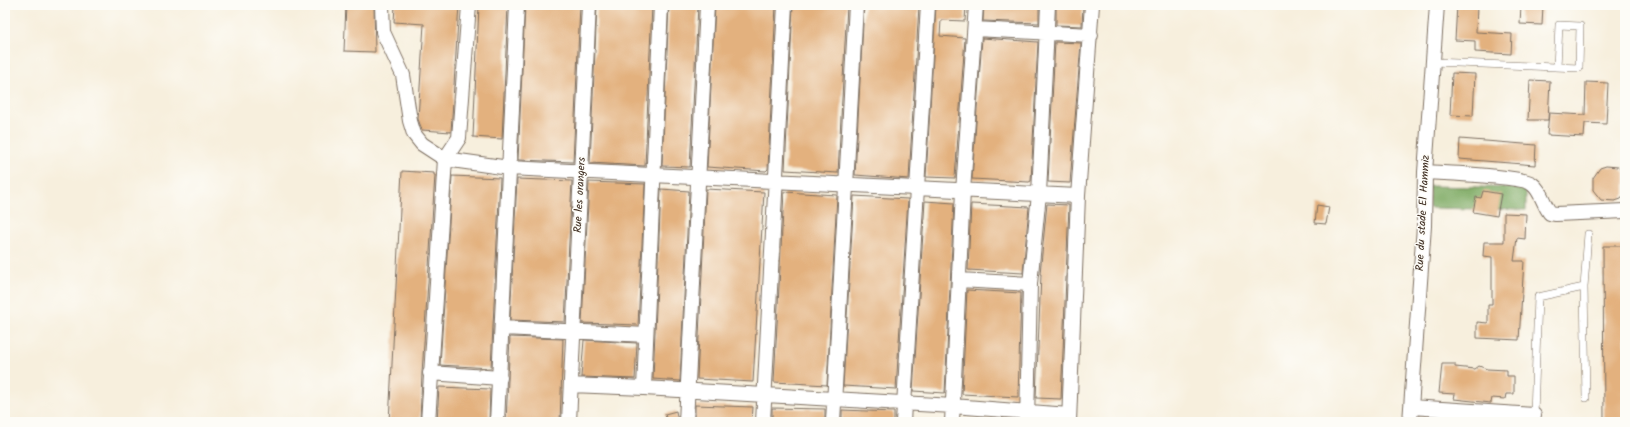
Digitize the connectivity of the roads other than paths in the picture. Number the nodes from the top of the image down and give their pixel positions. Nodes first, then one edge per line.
1 (382, 5) edge
2 (470, 5) edge
3 (517, 5) edge
4 (589, 5) edge
5 (661, 5) edge
6 (707, 5) edge
7 (785, 5) edge
8 (856, 5) edge
9 (928, 5) edge
10 (976, 5) edge
11 (1048, 5) edge
12 (1092, 5) edge
13 (1437, 5) edge
14 (975, 30) junction
15 (1047, 33) junction
16 (1091, 35) junction
17 (1433, 62) junction
18 (1557, 67) junction
19 (445, 159) junction
20 (509, 168) junction
21 (581, 172) junction
22 (1425, 172) junction
23 (654, 175) junction
24 (699, 178) junction
25 (776, 181) junction
26 (846, 185) junction
27 (917, 188) junction
28 (963, 190) junction
29 (1039, 194) junction
30 (1078, 196) junction
31 (1625, 211) edge
32 (1588, 234) dead end
33 (959, 280) junction
34 (1030, 284) junction
35 (1584, 287) junction
36 (502, 328) junction
37 (574, 331) junction
38 (646, 335) junction
39 (430, 373) junction
40 (500, 378) junction
41 (571, 385) junction
42 (644, 388) junction
43 (688, 390) junction
44 (765, 395) junction
45 (1586, 398) dead end
46 (834, 400) junction
47 (904, 404) junction
48 (952, 406) junction
49 (1411, 407) junction
50 (1027, 417) edge
51 (1536, 418) edge
52 (1069, 419) edge
53 (428, 422) edge
54 (497, 422) edge
55 (569, 422) edge
56 (686, 422) edge
57 (763, 422) edge
58 (833, 422) edge
59 (903, 422) edge
60 (952, 422) edge
61 (1410, 422) edge

1 - 19 street
2 - 19 street
3 - 20 street
4 - 21 street, Rue les orangers
5 - 23 street
6 - 24 street
7 - 25 street
8 - 26 street
9 - 27 street
10 - 14 street
11 - 15 street
12 - 16 street
13 - 17 street, Rue du stade El Hammiz
14 - 15 street
14 - 28 street
15 - 16 street
15 - 29 street
16 - 30 street
17 - 18 lane
17 - 22 street, Rue du stade El Hammiz
18 - 18 lane
19 - 20 street
19 - 39 street
20 - 21 street
20 - 36 street
21 - 23 street
21 - 37 street, Rue les orangers
22 - 31 street
22 - 49 street, Rue du stade El Hammiz
23 - 24 street
23 - 38 street
24 - 25 street
24 - 43 street
25 - 26 street
25 - 44 street
26 - 27 street
26 - 46 street
27 - 28 street
27 - 47 street
28 - 29 street
28 - 33 street
29 - 30 street
29 - 34 street
30 - 52 street
32 - 35 lane
33 - 34 street
33 - 48 street
34 - 50 street
35 - 45 lane
35 - 51 lane
36 - 37 street
36 - 40 street
37 - 38 street
37 - 41 street, Rue les orangers
38 - 42 street
39 - 40 street
39 - 53 street
40 - 54 street
41 - 42 street
41 - 55 street, Rue les orangers
42 - 43 street
43 - 44 street
43 - 56 street
44 - 46 street
44 - 57 street
46 - 47 street
46 - 58 street
47 - 48 street
47 - 59 street
48 - 50 street
48 - 60 street
49 - 51 street
49 - 61 street, Rue du stade El Hammiz
50 - 52 street

